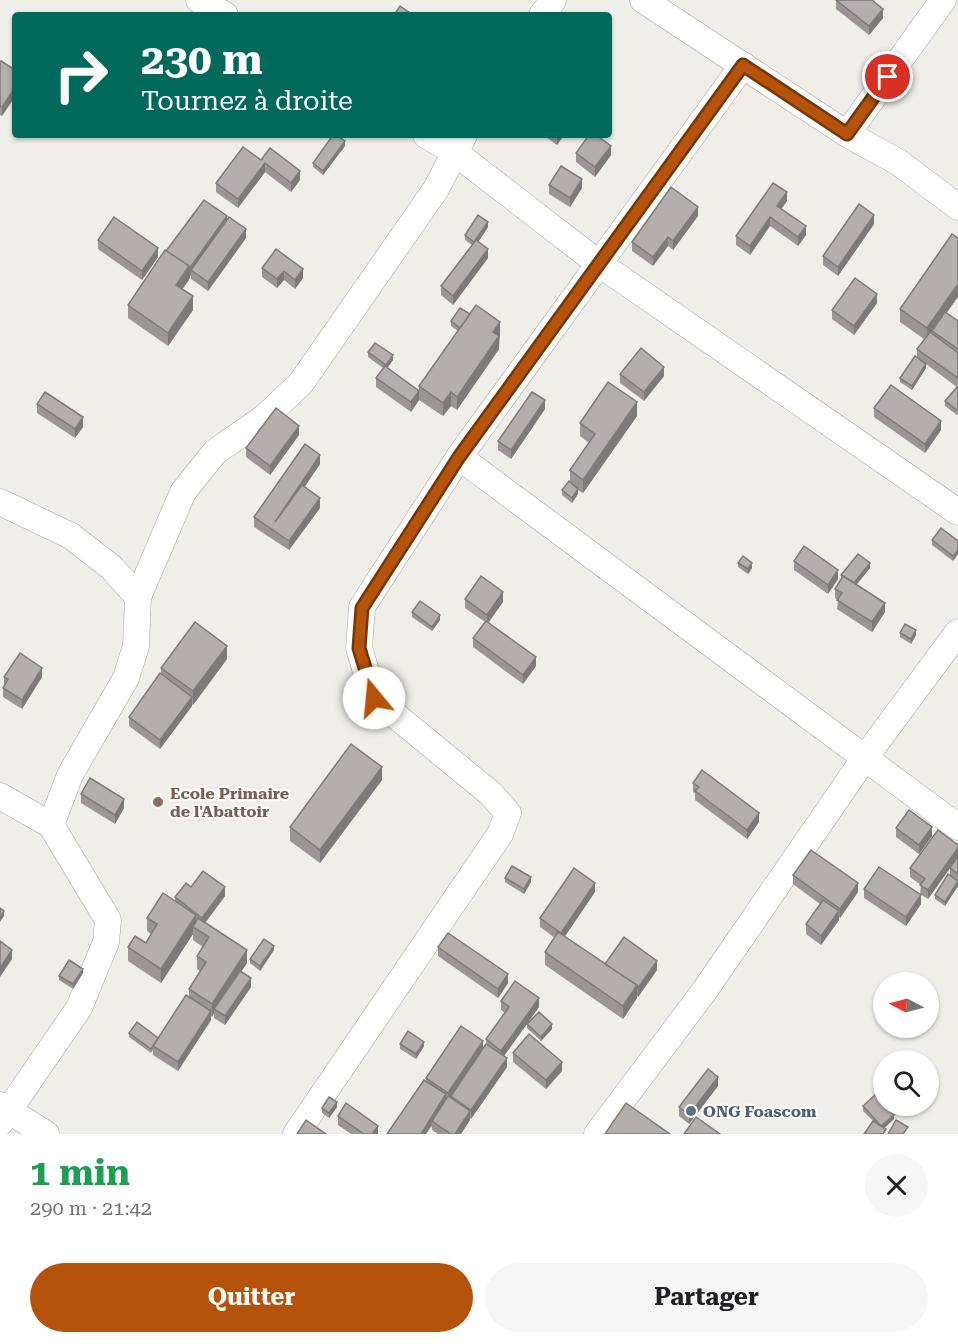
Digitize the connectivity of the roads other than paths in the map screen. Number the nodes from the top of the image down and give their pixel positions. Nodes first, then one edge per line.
1 (199, 0) edge
2 (643, 0) edge
3 (943, 0) edge
4 (220, 12) edge
5 (743, 65) junction
6 (847, 134) junction
7 (438, 138) edge
8 (459, 143) edge
9 (958, 207) edge
10 (598, 263) junction
11 (459, 457) junction
12 (0, 502) edge
13 (958, 512) edge
14 (138, 597) junction
15 (958, 632) edge
16 (864, 759) junction
17 (0, 796) edge
18 (51, 825) junction
19 (958, 827) edge
20 (3, 1112) edge
21 (46, 1134) edge
22 (296, 1134) edge
23 (597, 1134) edge

1 - 4 street
2 - 5 street
3 - 6 street
5 - 6 street
5 - 10 street
6 - 9 street
7 - 8 street
8 - 10 street
8 - 14 street
10 - 11 street
10 - 13 street
11 - 16 street
11 - 22 street
12 - 14 street
14 - 18 street
15 - 16 street
16 - 19 street
16 - 23 street
17 - 18 street
18 - 20 street
20 - 21 street

